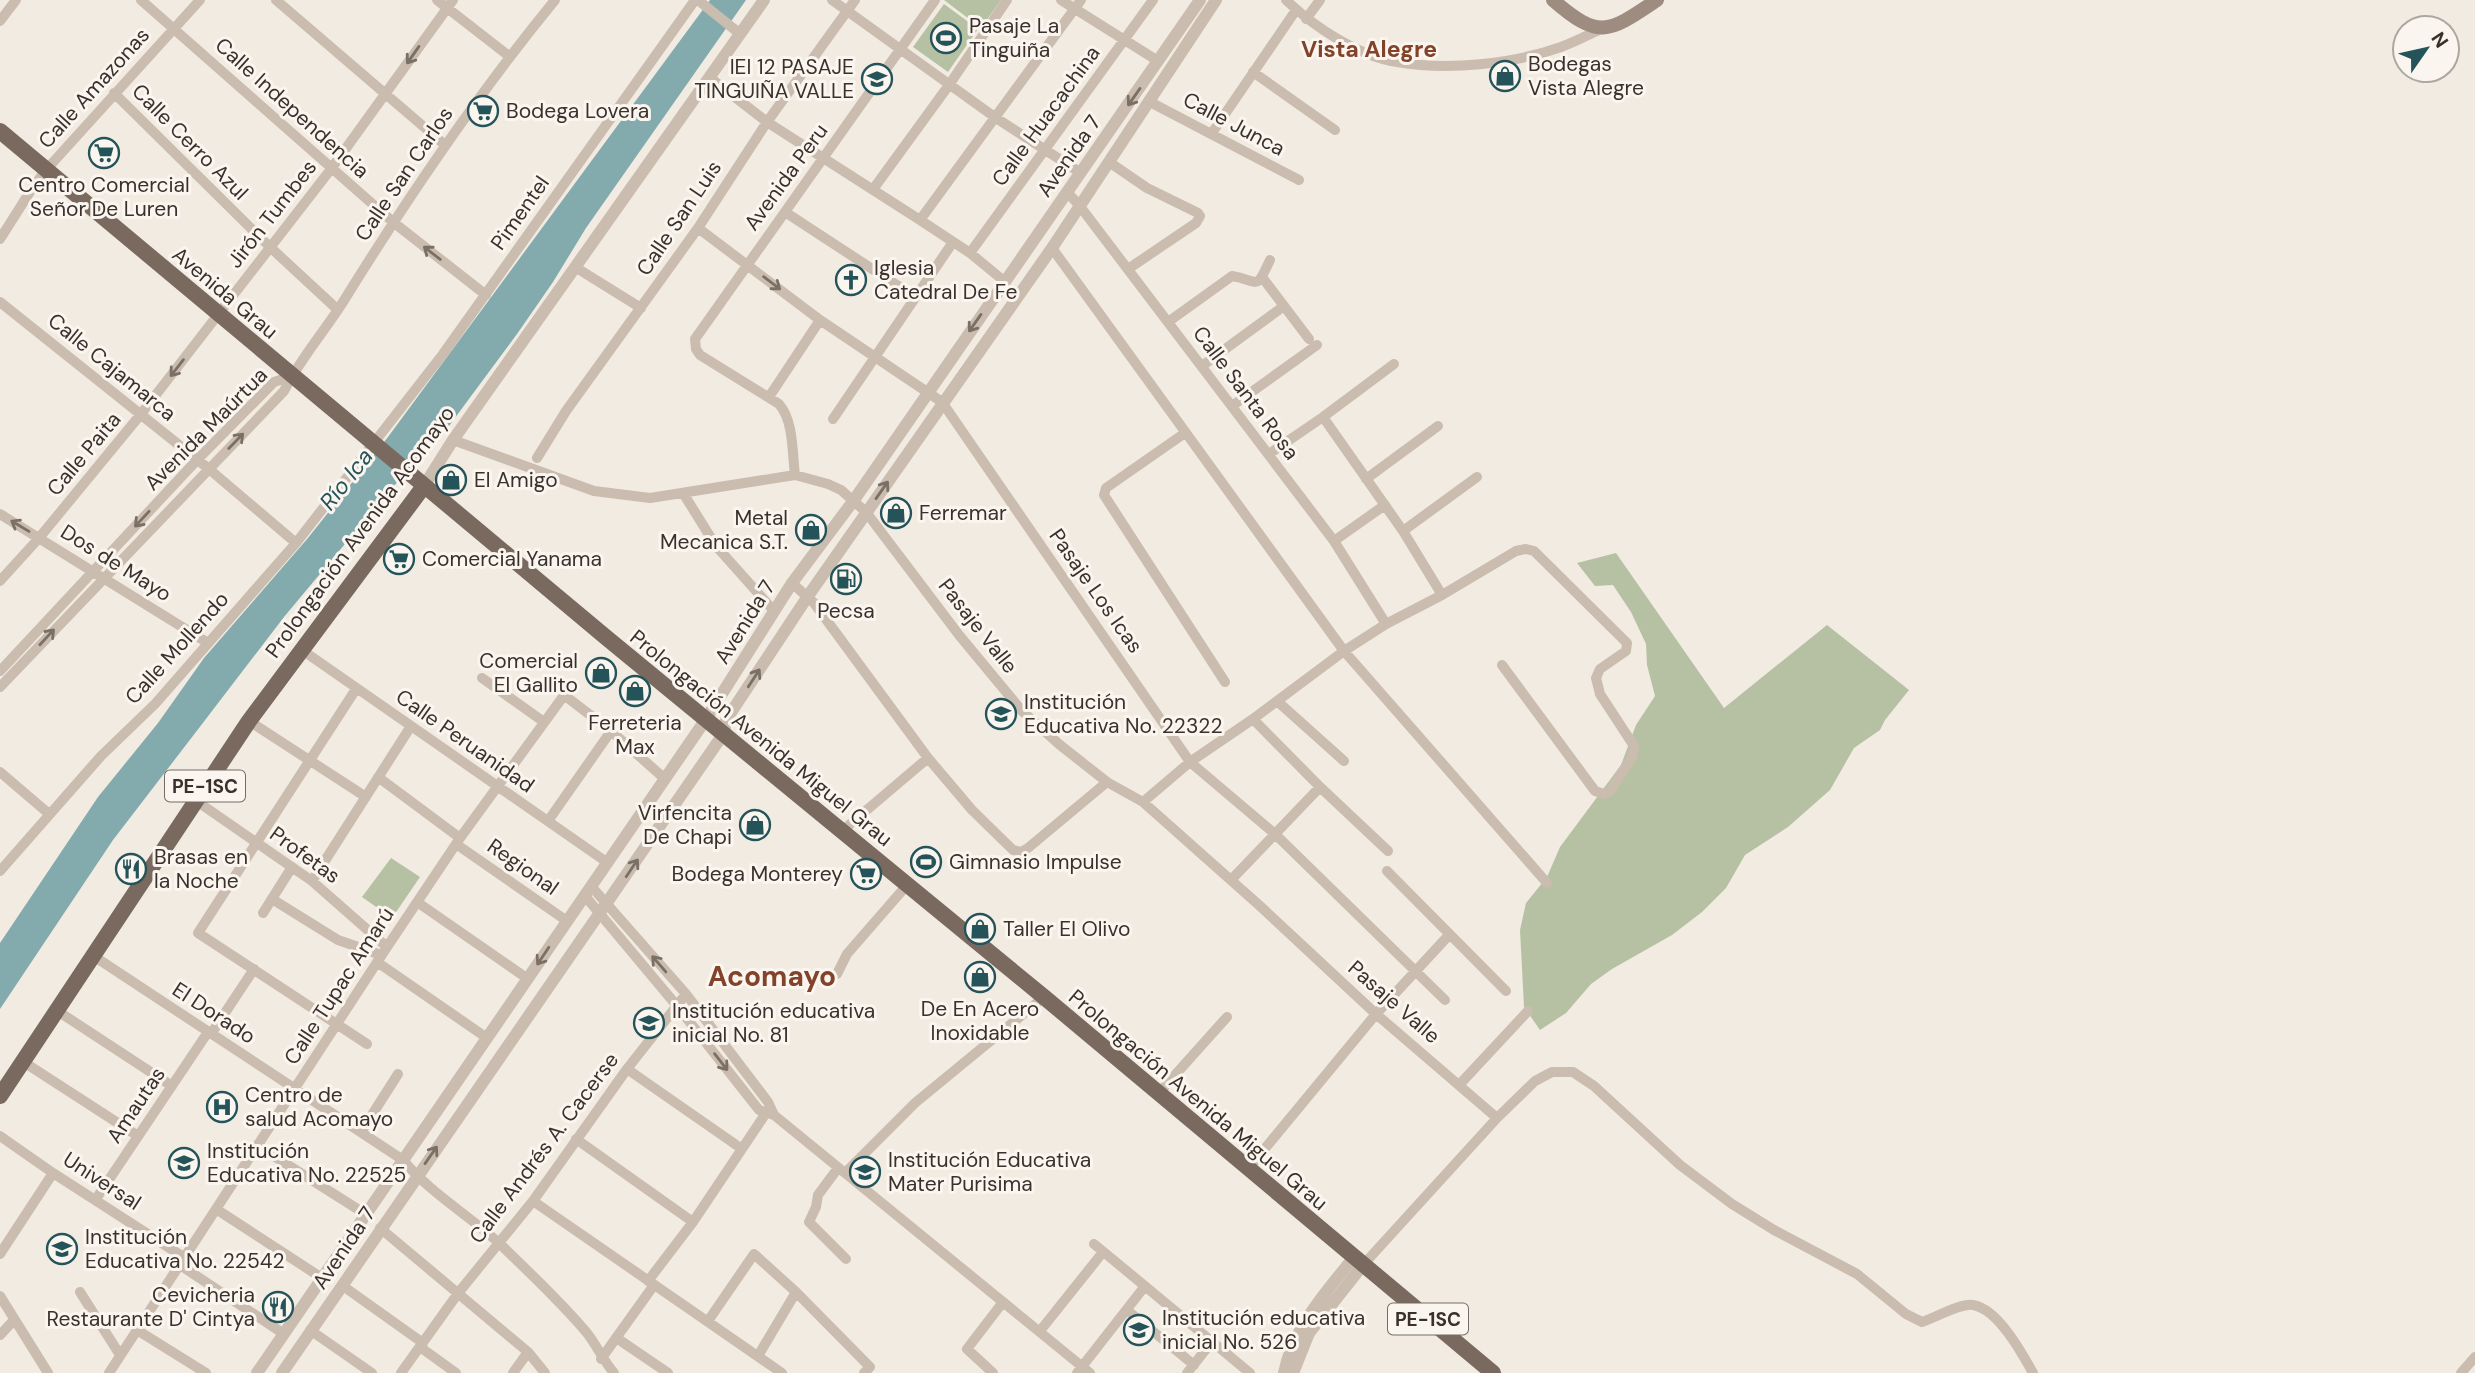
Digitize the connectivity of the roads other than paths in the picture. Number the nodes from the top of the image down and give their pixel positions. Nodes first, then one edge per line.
1 (16, 0) edge
2 (141, 0) edge
3 (200, 0) edge
4 (276, 0) edge
5 (437, 0) edge
6 (555, 0) edge
7 (764, 0) edge
8 (832, 0) edge
9 (855, 0) edge
10 (935, 0) edge
11 (1007, 0) edge
12 (1061, 0) edge
13 (1081, 0) edge
14 (1153, 0) edge
15 (1200, 0) edge
16 (1216, 0) edge
17 (1286, 0) edge
18 (1320, 0) edge
19 (1553, 0) edge
20 (1657, 0) edge
21 (698, 1) edge
22 (450, 4) edge
23 (1074, 10) junction
24 (1296, 10) junction
25 (847, 11) junction
26 (1306, 19) junction
27 (0, 21) edge
28 (174, 28) junction
29 (1601, 29) junction
30 (736, 30) junction
31 (1124, 40) junction
32 (900, 50) junction
33 (509, 56) junction
34 (1158, 61) junction
35 (1253, 72) junction
36 (709, 76) junction
37 (949, 85) junction
38 (114, 93) junction
39 (385, 95) junction
40 (1150, 102) junction
41 (996, 118) junction
42 (767, 122) junction
43 (1335, 130) dead end
44 (0, 131) edge
45 (1212, 132) junction
46 (445, 145) junction
47 (1046, 150) junction
48 (824, 158) junction
49 (1109, 162) junction
50 (331, 169) junction
51 (46, 170) junction
52 (1081, 173) junction
53 (1299, 180) dead end
54 (874, 188) junction
55 (1067, 192) junction
56 (1079, 205) junction
57 (785, 212) junction
58 (920, 220) junction
59 (393, 222) junction
60 (698, 228) junction
61 (0, 239) edge
62 (953, 243) junction
63 (270, 247) junction
64 (1052, 248) junction
65 (970, 253) junction
66 (1270, 260) dead end
67 (746, 264) junction
68 (575, 267) junction
69 (1128, 269) junction
70 (1262, 277) junction
71 (1004, 281) junction
72 (486, 295) junction
73 (915, 297) junction
74 (0, 302) edge
75 (1284, 306) junction
76 (640, 309) junction
77 (338, 310) junction
78 (218, 314) junction
79 (820, 320) junction
80 (1168, 322) junction
81 (876, 356) junction
82 (1394, 364) dead end
83 (1202, 366) junction
84 (292, 376) junction
85 (927, 391) junction
86 (769, 397) junction
87 (942, 402) junction
88 (1232, 406) junction
89 (141, 414) junction
90 (1323, 418) junction
91 (833, 419) dead end
92 (1438, 425) dead end
93 (1185, 433) junction
94 (453, 440) junction
95 (376, 446) junction
96 (1269, 454) junction
97 (537, 458) dead end
98 (197, 460) junction
99 (209, 469) junction
100 (795, 475) junction
101 (1477, 477) dead end
102 (1366, 479) junction
103 (418, 480) junction
104 (683, 493) junction
105 (854, 500) junction
106 (1385, 505) junction
107 (866, 512) junction
108 (0, 514) edge
109 (1403, 531) junction
110 (39, 538) junction
111 (1334, 541) junction
112 (296, 543) junction
113 (98, 575) junction
114 (0, 582) edge
115 (792, 583) junction
116 (1442, 595) junction
117 (807, 596) junction
118 (775, 611) junction
119 (1386, 624) junction
120 (208, 643) junction
121 (302, 650) junction
122 (1344, 651) junction
123 (1502, 665) dead end
124 (0, 671) edge
125 (482, 678) dead end
126 (1225, 682) dead end
127 (0, 687) edge
128 (356, 689) junction
129 (1277, 701) junction
130 (706, 719) junction
131 (1253, 719) junction
132 (249, 721) junction
133 (544, 722) junction
134 (411, 726) junction
135 (611, 731) junction
136 (724, 733) junction
137 (928, 758) junction
138 (310, 761) junction
139 (1344, 761) dead end
140 (1190, 762) junction
141 (0, 772) edge
142 (378, 777) junction
143 (665, 779) junction
144 (1107, 782) junction
145 (497, 786) junction
146 (1320, 787) junction
147 (366, 797) junction
148 (195, 800) junction
149 (1143, 802) junction
150 (48, 813) junction
151 (548, 821) junction
152 (842, 831) junction
153 (1275, 834) junction
154 (458, 841) junction
155 (257, 842) junction
156 (1388, 850) dead end
157 (608, 863) junction
158 (292, 867) junction
159 (0, 871) edge
160 (1387, 872) dead end
161 (1231, 880) junction
162 (312, 881) junction
163 (1547, 883) dead end
164 (907, 885) junction
165 (588, 891) junction
166 (272, 899) junction
167 (417, 902) junction
168 (604, 908) junction
169 (264, 913) dead end
170 (568, 921) junction
171 (1449, 935) junction
172 (382, 955) junction
173 (92, 956) junction
174 (254, 970) junction
175 (1415, 972) junction
176 (836, 974) dead end
177 (528, 979) junction
178 (1506, 991) dead end
179 (686, 995) junction
180 (1044, 997) junction
181 (1445, 1000) dead end
182 (677, 1006) junction
183 (56, 1010) junction
184 (1528, 1011) dead end
185 (1376, 1014) junction
186 (1227, 1017) dead end
187 (337, 1024) junction
188 (209, 1033) junction
189 (487, 1038) junction
190 (367, 1044) dead end
191 (22, 1061) junction
192 (627, 1069) junction
193 (398, 1074) dead end
194 (1460, 1084) junction
195 (172, 1086) junction
196 (295, 1089) junction
197 (1157, 1094) junction
198 (0, 1096) edge
199 (770, 1114) junction
200 (1497, 1118) junction
201 (361, 1132) junction
202 (0, 1136) edge
203 (138, 1136) junction
204 (576, 1139) junction
205 (258, 1146) junction
206 (742, 1149) junction
207 (403, 1160) junction
208 (1248, 1169) junction
209 (842, 1171) junction
210 (53, 1173) junction
211 (416, 1177) junction
212 (96, 1199) junction
213 (533, 1201) junction
214 (216, 1209) junction
215 (367, 1215) junction
216 (693, 1222) junction
217 (380, 1228) junction
218 (499, 1243) junction
219 (1094, 1244) dead end
220 (1103, 1252) junction
221 (0, 1254) edge
222 (846, 1259) dead end
223 (1358, 1261) junction
224 (182, 1262) junction
225 (323, 1278) junction
226 (651, 1283) junction
227 (343, 1286) junction
228 (1145, 1286) junction
229 (80, 1292) dead end
230 (459, 1292) junction
231 (796, 1292) junction
232 (0, 1296) edge
233 (1003, 1302) junction
234 (1127, 1310) junction
235 (14, 1320) junction
236 (708, 1321) junction
237 (137, 1329) junction
238 (310, 1330) junction
239 (1040, 1331) junction
240 (284, 1334) junction
241 (0, 1335) edge
242 (618, 1339) junction
243 (1211, 1343) junction
244 (421, 1345) junction
245 (528, 1352) junction
246 (120, 1355) junction
247 (758, 1356) junction
248 (2475, 1357) edge
249 (601, 1359) junction
250 (1190, 1369) edge
251 (262, 1371) edge
252 (1083, 1371) edge
253 (990, 1372) edge
254 (48, 1373) edge
255 (109, 1373) edge
256 (206, 1373) edge
257 (282, 1373) edge
258 (373, 1373) edge
259 (401, 1373) edge
260 (456, 1373) edge
261 (513, 1373) edge
262 (544, 1373) edge
263 (614, 1373) edge
264 (668, 1373) edge
265 (782, 1373) edge
266 (864, 1373) edge
267 (1250, 1373) edge
268 (1284, 1373) edge
269 (1293, 1373) edge
270 (1493, 1373) edge
271 (2033, 1373) edge
272 (2461, 1373) edge

1 - 27 street
2 - 28 street, Calle Independencia
3 - 28 street, Calle Amazonas
4 - 39 street
5 - 22 street
6 - 33 street, Calle San Carlos
7 - 30 street, Prolongación Avenida Acomayo
8 - 25 street
9 - 25 street, Calle San Luis
10 - 32 street, Avenida Peru
11 - 37 street
12 - 23 street
13 - 23 street
14 - 31 street, Calle Huacachina
15 - 34 street, Avenida 7
16 - 40 street, Avenida 7
17 - 24 street
18 - 26 street
19 - 29 main road
20 - 29 main road
21 - 30 street
21 - 72 street, Pimentel
22 - 33 street
22 -> 39 street, Jirón Tumbes
23 - 31 street
23 - 41 street
24 - 26 street
24 - 35 street
25 - 32 street
25 - 42 street, Calle San Luis
26 - 29 street
28 - 38 street, Calle Amazonas
28 - 50 street, Calle Independencia
30 - 36 street, Prolongación Avenida Acomayo
31 - 34 street
31 - 47 street, Calle Huacachina
32 - 37 street
32 - 48 street, Avenida Peru
33 - 46 street, Calle San Carlos
34 -> 52 street, Avenida 7
35 - 43 street
35 - 45 street
36 - 42 street
36 - 68 street, Prolongación Avenida Acomayo
37 - 41 street
37 - 54 street
38 - 51 street, Calle Amazonas
38 - 63 street, Calle Cerro Azul
39 - 46 street
39 - 50 street, Jirón Tumbes
40 - 45 street, Calle Junca
40 - 49 street, Avenida 7
41 - 47 street
41 - 58 street
42 - 48 street
42 - 60 street, Calle San Luis
44 - 51 main road, Avenida Grau
45 - 53 street, Calle Junca
46 - 59 street, Calle San Carlos
47 - 52 street
47 - 65 street, Calle Huacachina
48 - 54 street
48 - 57 street, Avenida Peru
49 - 56 street, Avenida 7
49 - 69 street
50 - 59 street, Calle Independencia
50 - 63 street, Jirón Tumbes
51 - 61 street, Calle Amazonas
51 - 78 main road, Avenida Grau
52 - 55 street, Avenida 7
54 - 58 street
55 - 56 street, Calle Santa Rosa
55 - 71 street, Avenida 7
56 - 64 street, Avenida 7
56 - 69 street, Calle Santa Rosa
57 - 67 street, Avenida Peru
57 - 73 street
58 - 62 street
72 -> 59 street, Calle Independencia
59 - 77 street, Calle San Carlos
60 - 67 street, Pasaje Los Icas
60 - 76 street, Calle San Luis
62 - 65 street
62 - 73 street
63 - 77 street, Calle Cerro Azul
63 - 78 street, Jirón Tumbes
64 - 87 street, Avenida 7
64 - 93 street
65 - 71 street
66 - 70 street
67 -> 79 street, Pasaje Los Icas
67 - 86 street, Avenida Peru
68 - 76 street
68 - 94 street, Prolongación Avenida Acomayo
69 - 80 street, Calle Santa Rosa
70 - 75 street
70 - 80 street
71 -> 85 street, Avenida 7
72 - 95 street, Pimentel
73 - 81 street
74 - 89 street, Calle Cajamarca
75 - 83 street
75 - 88 street
76 - 97 street, Calle San Luis
77 - 84 street, Calle San Carlos
78 - 84 main road, Avenida Grau
78 -> 89 street, Calle Paita
79 - 81 street, Pasaje Los Icas
79 - 86 street
80 - 83 street, Calle Santa Rosa
81 - 85 street, Pasaje Los Icas
81 - 91 street
82 - 90 street
83 - 88 street, Calle Santa Rosa
84 - 95 main road, Avenida Grau
84 - 98 street, Avenida Maúrtua
99 -> 84 street, Avenida Maúrtua
85 - 87 street, Pasaje Los Icas
85 - 105 street, Avenida 7
86 - 100 street
107 -> 87 street, Avenida 7
87 - 140 street, Pasaje Los Icas
88 - 96 street, Calle Santa Rosa
89 - 98 street, Calle Cajamarca
89 - 110 street, Calle Paita
90 - 96 street
90 - 102 street
92 - 102 street
93 - 122 street
93 - 126 street
94 - 103 street, Prolongación Avenida Acomayo
94 - 104 street, Pasaje Valle
95 - 103 main road, Avenida Grau
95 - 112 street, Calle Mollendo
96 - 111 street, Calle Santa Rosa
98 - 99 street, Calle Cajamarca
98 -> 113 street, Avenida Maúrtua
99 - 112 street, Calle Cajamarca
99 - 113 street, Avenida Maúrtua
100 - 104 street, Pasaje Valle
100 - 105 street, Pasaje Valle
101 - 109 street
102 - 106 street
103 - 121 main road, Prolongación Avenida Acomayo / PE-1SC
103 - 130 main road, Prolongación Avenida Miguel Grau / PE-1SC
104 - 118 street
105 - 107 street, Pasaje Valle
105 - 115 street, Avenida 7
106 - 109 street
106 - 111 street
107 - 117 street, Avenida 7
107 - 144 street, Pasaje Valle
110 -> 108 street, Dos de Mayo
109 - 116 street
110 - 113 street, Dos de Mayo
110 - 114 street, Calle Paita
111 - 119 street, Calle Santa Rosa
112 - 120 street, Calle Mollendo
113 - 120 street, Dos de Mayo
113 - 124 street, Avenida Maúrtua
127 -> 113 street, Avenida Maúrtua
115 - 117 street
115 - 118 street, Avenida 7
116 - 119 street
116 - 123 street
136 -> 117 street, Avenida 7
117 - 137 street
118 - 130 street, Avenida 7
119 - 122 street
120 - 150 street, Calle Mollendo
121 - 128 street, Calle Peruanidad
121 - 132 main road, Prolongación Avenida Acomayo / PE-1SC
122 - 129 street
122 - 163 street
125 - 133 street
128 - 134 street, Calle Peruanidad
128 - 138 street
129 - 131 street
129 - 139 street
130 - 136 main road, Prolongación Avenida Miguel Grau / PE-1SC
130 - 143 street, Avenida 7
131 - 140 street
131 - 146 street
132 - 138 street
132 - 148 main road, Prolongación Avenida Acomayo / PE-1SC
133 - 135 street, Calle Tupac Amarú
133 - 145 street, Calle Tupac Amarú
134 - 142 street
134 - 145 street, Calle Peruanidad
135 - 143 street
135 - 151 street
136 - 152 main road, Prolongación Avenida Miguel Grau / PE-1SC
168 -> 136 street, Avenida 7
137 - 144 street
137 - 152 street
138 - 147 street
138 - 155 street
140 - 149 street
140 - 153 street, Pasaje Los Icas
141 - 150 street
142 - 147 street
142 - 154 street, Regional
143 - 157 street, Avenida 7
144 - 149 street, Pasaje Valle
145 - 151 street, Calle Peruanidad
145 - 154 street, Calle Tupac Amarú
146 - 153 street
146 - 156 street
147 - 162 street
148 - 155 street, Profetas
148 - 173 main road, Prolongación Avenida Acomayo / PE-1SC
149 - 161 street, Pasaje Valle
150 - 159 street, Calle Mollendo
151 - 157 street, Calle Peruanidad
152 - 164 main road, Prolongación Avenida Miguel Grau / PE-1SC
153 - 161 street
153 - 175 street, Pasaje Los Icas
154 - 167 street, Calle Tupac Amarú
154 - 170 street, Regional
155 - 158 street, Profetas
155 - 174 street
157 - 165 street, Avenida 7
158 - 162 street, Profetas
158 - 166 street
160 - 171 street
161 - 185 street, Pasaje Valle
162 - 172 street, Profetas
164 - 176 street
164 - 180 main road, Prolongación Avenida Miguel Grau / PE-1SC
165 - 168 street
165 - 170 street, Avenida 7
166 - 169 street
166 - 172 street
167 - 172 street, Calle Tupac Amarú
167 - 177 street
179 -> 168 street
168 - 182 street
211 -> 168 street, Avenida 7
170 -> 177 street, Avenida 7
171 - 175 street
171 - 178 street
172 - 187 street, Calle Tupac Amarú
172 - 189 street, Profetas
173 - 183 main road, Prolongación Avenida Acomayo / PE-1SC
173 - 188 street, El Dorado
174 - 187 street
174 - 188 street, Amautas
175 - 181 street, Pasaje Los Icas
175 - 185 street
177 - 189 street, Avenida 7
179 - 182 street, Calle Andrés A. Cacerse
179 - 199 street
180 - 197 main road, Prolongación Avenida Miguel Grau / PE-1SC
180 - 209 street
182 - 192 street, Calle Andrés A. Cacerse
182 -> 199 street
183 - 191 main road, Prolongación Avenida Acomayo / PE-1SC
183 - 195 street
184 - 194 street
185 - 194 street, Pasaje Valle
185 - 208 street
186 - 197 street
187 - 190 street
187 - 196 street, Calle Tupac Amarú
188 - 195 street, Amautas
188 - 196 street, El Dorado
189 - 207 street, Avenida 7
191 - 198 main road, Prolongación Avenida Acomayo / PE-1SC
191 - 203 street
192 - 204 street, Calle Andrés A. Cacerse
192 - 206 street
193 - 201 street
194 - 200 street, Pasaje Valle
195 - 203 street, Amautas
196 - 201 street, El Dorado
196 - 205 street, Calle Tupac Amarú
197 - 208 main road, Prolongación Avenida Miguel Grau / PE-1SC
199 - 206 street
199 - 209 street
200 - 223 street
200 - 271 street
201 - 207 street, El Dorado
202 - 210 street, Universal
203 - 212 street, Amautas
204 - 213 street, Calle Andrés A. Cacerse
204 - 216 street
205 - 214 street, Calle Tupac Amarú
205 - 215 street
206 - 216 street
207 - 211 street, El Dorado
207 - 215 street, Avenida 7
208 - 223 main road, Prolongación Avenida Miguel Grau / PE-1SC
209 - 222 street
209 - 233 street
210 - 212 street, Universal
210 - 221 street
211 - 217 street, Avenida 7
211 - 218 street, El Dorado
212 - 224 street, Universal
213 - 218 street, Calle Andrés A. Cacerse
213 - 226 street
214 - 224 street, Calle Tupac Amarú
214 - 225 street
215 - 225 street, Avenida 7
216 - 226 street
217 - 227 street, Avenida 7
217 - 230 street
218 - 230 street, Calle Andrés A. Cacerse
218 - 249 street, El Dorado
219 - 220 street
220 - 228 street
220 - 239 street
223 - 268 street
223 - 269 street
223 - 270 main road, PE-1SC
224 - 237 street, Calle Tupac Amarú
224 - 240 street, Universal
225 - 240 street, Avenida 7
226 - 236 street
226 - 242 street
227 - 238 street, Avenida 7
227 - 244 street
228 - 234 street
228 - 243 street
229 - 246 street
230 - 244 street, Calle Andrés A. Cacerse
230 - 245 street
231 - 236 street
231 - 247 street
231 - 266 street
232 - 235 street
233 - 239 street
233 - 253 street
234 - 250 street
234 - 252 street
235 - 241 street
235 - 254 street
236 - 247 street
237 - 246 street, Calle Tupac Amarú
237 - 256 street
238 - 257 street, Avenida 7
238 - 258 street
239 - 252 street
240 - 251 street, Avenida 7
242 - 249 street
242 - 264 street
243 - 250 street
243 - 267 street
244 - 259 street, Calle Andrés A. Cacerse
244 - 260 street
245 - 261 street
245 - 262 street
246 - 255 street, Calle Tupac Amarú
247 - 265 street
248 - 272 street
249 - 263 street, El Dorado

